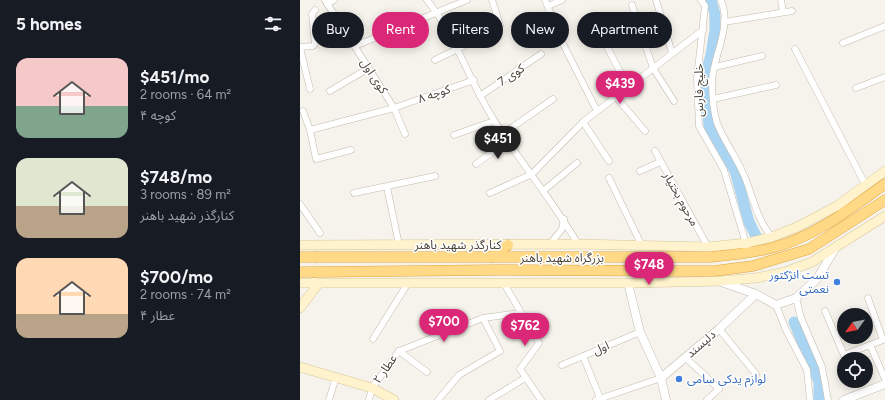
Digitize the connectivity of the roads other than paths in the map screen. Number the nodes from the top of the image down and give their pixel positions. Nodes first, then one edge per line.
1 (334, 0) edge
2 (427, 0) edge
3 (467, 0) edge
4 (492, 0) edge
5 (562, 0) edge
6 (656, 0) edge
7 (701, 0) edge
8 (721, 0) edge
9 (781, 0) edge
10 (326, 2) edge
11 (547, 3) edge
12 (632, 5) dead end
13 (315, 10) dead end
14 (792, 11) dead end
15 (333, 12) edge
16 (437, 12) junction
17 (783, 12) junction
18 (724, 22) junction
19 (885, 26) edge
20 (703, 30) junction
21 (364, 42) edge
22 (843, 43) dead end
23 (300, 48) edge
24 (356, 48) edge
25 (608, 48) edge
26 (795, 49) dead end
27 (458, 50) junction
28 (672, 53) junction
29 (542, 54) dead end
30 (762, 56) dead end
31 (435, 60) dead end
32 (715, 67) junction
33 (369, 68) junction
34 (653, 68) junction
35 (885, 77) edge
36 (474, 80) junction
37 (776, 84) dead end
38 (628, 87) junction
39 (856, 88) dead end
40 (310, 89) dead end
41 (330, 91) dead end
42 (480, 96) junction
43 (616, 97) junction
44 (553, 99) dead end
45 (713, 99) junction
46 (674, 101) dead end
47 (394, 108) junction
48 (303, 111) dead end
49 (597, 111) junction
50 (494, 121) junction
51 (583, 122) junction
52 (310, 130) junction
53 (646, 131) dead end
54 (504, 133) junction
55 (405, 134) dead end
56 (454, 135) dead end
57 (508, 141) junction
58 (351, 150) dead end
59 (655, 151) dead end
60 (609, 161) dead end
61 (577, 162) dead end
62 (660, 162) junction
63 (476, 164) dead end
64 (640, 171) dead end
65 (885, 171) edge
66 (532, 174) junction
67 (435, 176) dead end
68 (609, 178) dead end
69 (885, 183) edge
70 (865, 184) junction
71 (387, 187) junction
72 (543, 191) junction
73 (354, 193) dead end
74 (490, 193) dead end
75 (885, 200) edge
76 (300, 204) edge
77 (885, 216) edge
78 (564, 219) junction
79 (320, 233) dead end
80 (772, 237) junction
81 (300, 242) edge
82 (550, 244) junction
83 (578, 244) junction
84 (300, 245) edge
85 (314, 245) junction
86 (399, 245) junction
87 (508, 245) junction
88 (642, 246) junction
89 (708, 247) junction
90 (836, 247) junction
91 (748, 248) junction
92 (300, 257) edge
93 (492, 257) junction
94 (300, 263) edge
95 (300, 268) edge
96 (656, 270) junction
97 (680, 271) junction
98 (300, 272) edge
99 (716, 281) junction
100 (503, 282) junction
101 (300, 283) edge
102 (408, 283) junction
103 (630, 283) junction
104 (318, 284) junction
105 (756, 294) junction
106 (796, 298) junction
107 (868, 298) dead end
108 (776, 305) junction
109 (300, 308) edge
110 (825, 311) dead end
111 (520, 313) junction
112 (483, 318) junction
113 (719, 329) junction
114 (640, 332) junction
115 (373, 339) dead end
116 (870, 345) junction
117 (398, 350) junction
118 (583, 356) junction
119 (686, 358) junction
120 (562, 365) dead end
121 (300, 367) edge
122 (427, 372) dead end
123 (756, 374) dead end
124 (336, 377) junction
125 (525, 378) junction
126 (661, 378) junction
127 (885, 379) edge
128 (885, 384) edge
129 (372, 388) junction
130 (598, 399) edge
131 (329, 400) edge
132 (369, 400) edge
133 (394, 400) edge
134 (438, 400) edge
135 (489, 400) edge
136 (541, 400) edge
137 (666, 400) edge
138 (707, 400) edge
139 (810, 400) edge
140 (828, 400) edge
141 (844, 400) edge

1 - 10 street
2 - 16 street
3 - 16 street
4 - 27 street
5 - 11 street
6 - 28 street
7 - 20 street, خلیج فارس
8 - 18 street, خلیج فارس
9 - 17 street
10 - 15 street, کوی اول
11 - 49 street
12 - 34 street
13 - 23 street
14 - 17 street
16 - 21 street
17 - 18 street
18 - 32 street, خلیج فارس
19 - 22 street
20 - 28 street
20 - 91 street, خلیج فارس
23 - 40 street
24 - 33 street, کوی اول
25 - 38 street
26 - 70 street
27 - 31 street
27 - 36 street
28 - 34 street
29 - 42 street, کوی 7
30 - 32 street
32 - 45 street, خلیج فارس
33 - 41 street
33 - 47 street, کوی اول
34 - 38 street
34 - 46 street
35 - 39 street
36 - 42 street
36 - 47 street, کوچه ۸
37 - 45 street
38 - 43 street
42 - 50 street
43 - 49 street
43 - 53 street
44 - 54 street
45 - 80 street, خلیج فارس
47 - 52 street, کوچه ۸
47 - 55 street, کوی اول
48 - 52 street
49 - 51 street
50 - 54 street
50 - 56 street
51 - 60 street
51 - 66 street
52 - 58 street
54 - 57 street
57 - 63 street
57 - 66 street
59 - 62 street, مرحوم بختیار
61 - 72 street
62 - 64 street
62 - 89 street, مرحوم بختیار
65 - 70 main road, کنارگذر شهید باهنر
66 - 72 street
66 - 74 street
67 - 71 street
68 - 88 street
69 - 91 highway, بزرگراه شهید باهنر
70 - 80 main road, کنارگذر شهید باهنر
71 - 73 street
71 - 86 street
72 - 78 street
75 - 97 highway, بزرگراه شهید باهنر
76 - 79 street
77 - 90 main road
78 - 82 street
78 - 83 street
80 - 91 main road, کنارگذر شهید باهنر
81 - 85 main road
82 - 83 main road, کنارگذر شهید باهنر
82 - 87 main road, کنارگذر شهید باهنر
83 - 88 main road, کنارگذر شهید باهنر
84 - 85 main road, کنارگذر شهید باهنر
85 - 86 main road, کنارگذر شهید باهنر
85 - 94 main road
86 - 87 main road, کنارگذر شهید باهنر
87 - 93 highway
88 - 89 main road, کنارگذر شهید باهنر
89 - 91 main road, کنارگذر شهید باهنر
90 - 99 main road
90 - 106 street
91 - 93 highway, بزرگراه شهید باهنر
92 - 93 highway, بزرگراه شهید باهنر, bridge
95 - 104 main road
96 - 97 highway, بزرگراه شهید باهنر
96 - 98 highway, بزرگراه شهید باهنر, bridge
96 - 103 main road
97 - 99 main road
99 - 103 main road
99 - 105 street
100 - 102 main road
100 - 103 main road
100 - 111 street
101 - 104 main road
102 - 104 main road
102 - 115 street
103 - 114 street
104 - 109 main road
105 - 108 street
105 - 113 street, دلپسند
106 - 108 street
106 - 140 street
107 - 116 street
108 - 139 street
110 - 116 street
111 - 112 street
111 - 125 street
112 - 117 street
112 - 134 street
113 - 119 street, دلپسند
113 - 123 street
114 - 118 street, اول
114 - 126 street
116 - 127 street
117 - 122 street
117 - 129 street, عطار ۲
118 - 120 street, اول
118 - 130 street
119 - 126 street, دلپسند
119 - 138 street
121 - 124 main road
124 - 129 main road
124 - 131 street
125 - 135 street
125 - 136 street
126 - 130 street
126 - 137 street
128 - 141 street
129 - 132 street
129 - 133 main road

